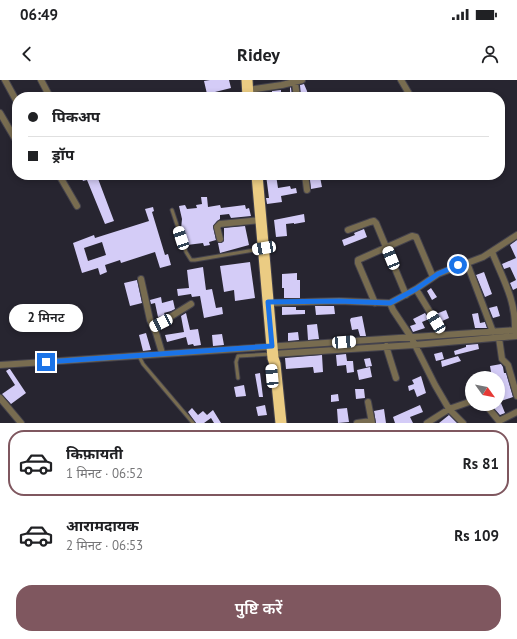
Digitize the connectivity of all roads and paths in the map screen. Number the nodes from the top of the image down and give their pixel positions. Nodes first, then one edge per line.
1 (5, 80) edge
2 (41, 80) edge
3 (302, 80) edge
4 (401, 80) edge
5 (295, 83) junction
6 (247, 89) edge
7 (47, 92) edge
8 (296, 92) edge
9 (408, 92) edge
10 (12, 93) edge
11 (0, 113) edge
12 (12, 133) edge
13 (62, 180) edge
14 (257, 180) edge
15 (306, 180) edge
16 (307, 190) dead end
17 (77, 206) dead end
18 (172, 210) dead end
19 (261, 220) junction
20 (348, 230) dead end
21 (517, 235) edge
22 (220, 239) dead end
23 (386, 246) junction
24 (264, 248) junction
25 (492, 252) junction
26 (467, 263) junction
27 (433, 277) junction
28 (141, 279) dead end
29 (416, 289) junction
30 (517, 292) edge
31 (510, 294) junction
32 (406, 295) junction
33 (268, 302) junction
34 (375, 303) junction
35 (390, 303) junction
36 (191, 304) dead end
37 (436, 322) dead end
38 (154, 327) junction
39 (493, 332) junction
40 (516, 332) edge
41 (499, 338) junction
42 (412, 341) junction
43 (386, 346) junction
44 (162, 353) junction
45 (272, 353) junction
46 (138, 355) junction
47 (0, 365) edge
48 (238, 378) dead end
49 (396, 378) dead end
50 (517, 396) edge
51 (0, 398) edge
52 (368, 402) dead end
53 (465, 403) edge
54 (449, 409) junction
55 (491, 411) edge
56 (517, 412) edge
57 (371, 422) edge
58 (21, 423) edge
59 (193, 423) edge
60 (275, 423) edge
61 (281, 423) edge
62 (357, 423) edge
63 (427, 423) edge
64 (463, 423) edge

1 - 10 street
2 - 7 street
3 - 5 street
4 - 9 street
5 - 6 street
5 - 8 street
11 - 12 street
13 - 17 street
14 - 19 highway
15 - 16 street
18 - 24 lane
19 - 22 street
19 - 24 highway
20 - 23 street
21 - 25 street
23 - 27 street
23 - 32 street
23 - 34 street
24 - 33 highway
25 - 26 street
25 - 31 street
26 - 27 street
26 - 39 street
27 - 29 street
28 - 38 street
29 - 32 street
29 - 37 street
30 - 31 street
31 - 40 street
32 - 35 street
33 - 34 street
33 - 45 highway
34 - 35 street
35 - 42 street
36 - 38 street
38 - 44 street
39 - 40 street
39 - 42 street
40 - 41 street
41 - 42 street
41 - 50 street
42 - 43 street
42 - 45 street
42 - 54 street
43 - 45 street
43 - 49 street
44 - 45 street
44 - 46 street
45 - 48 lane
45 - 60 highway
45 - 61 highway
46 - 47 street
46 - 59 lane
51 - 58 street
52 - 57 street
53 - 54 street
54 - 63 street
54 - 64 street
55 - 56 street
57 - 62 street

